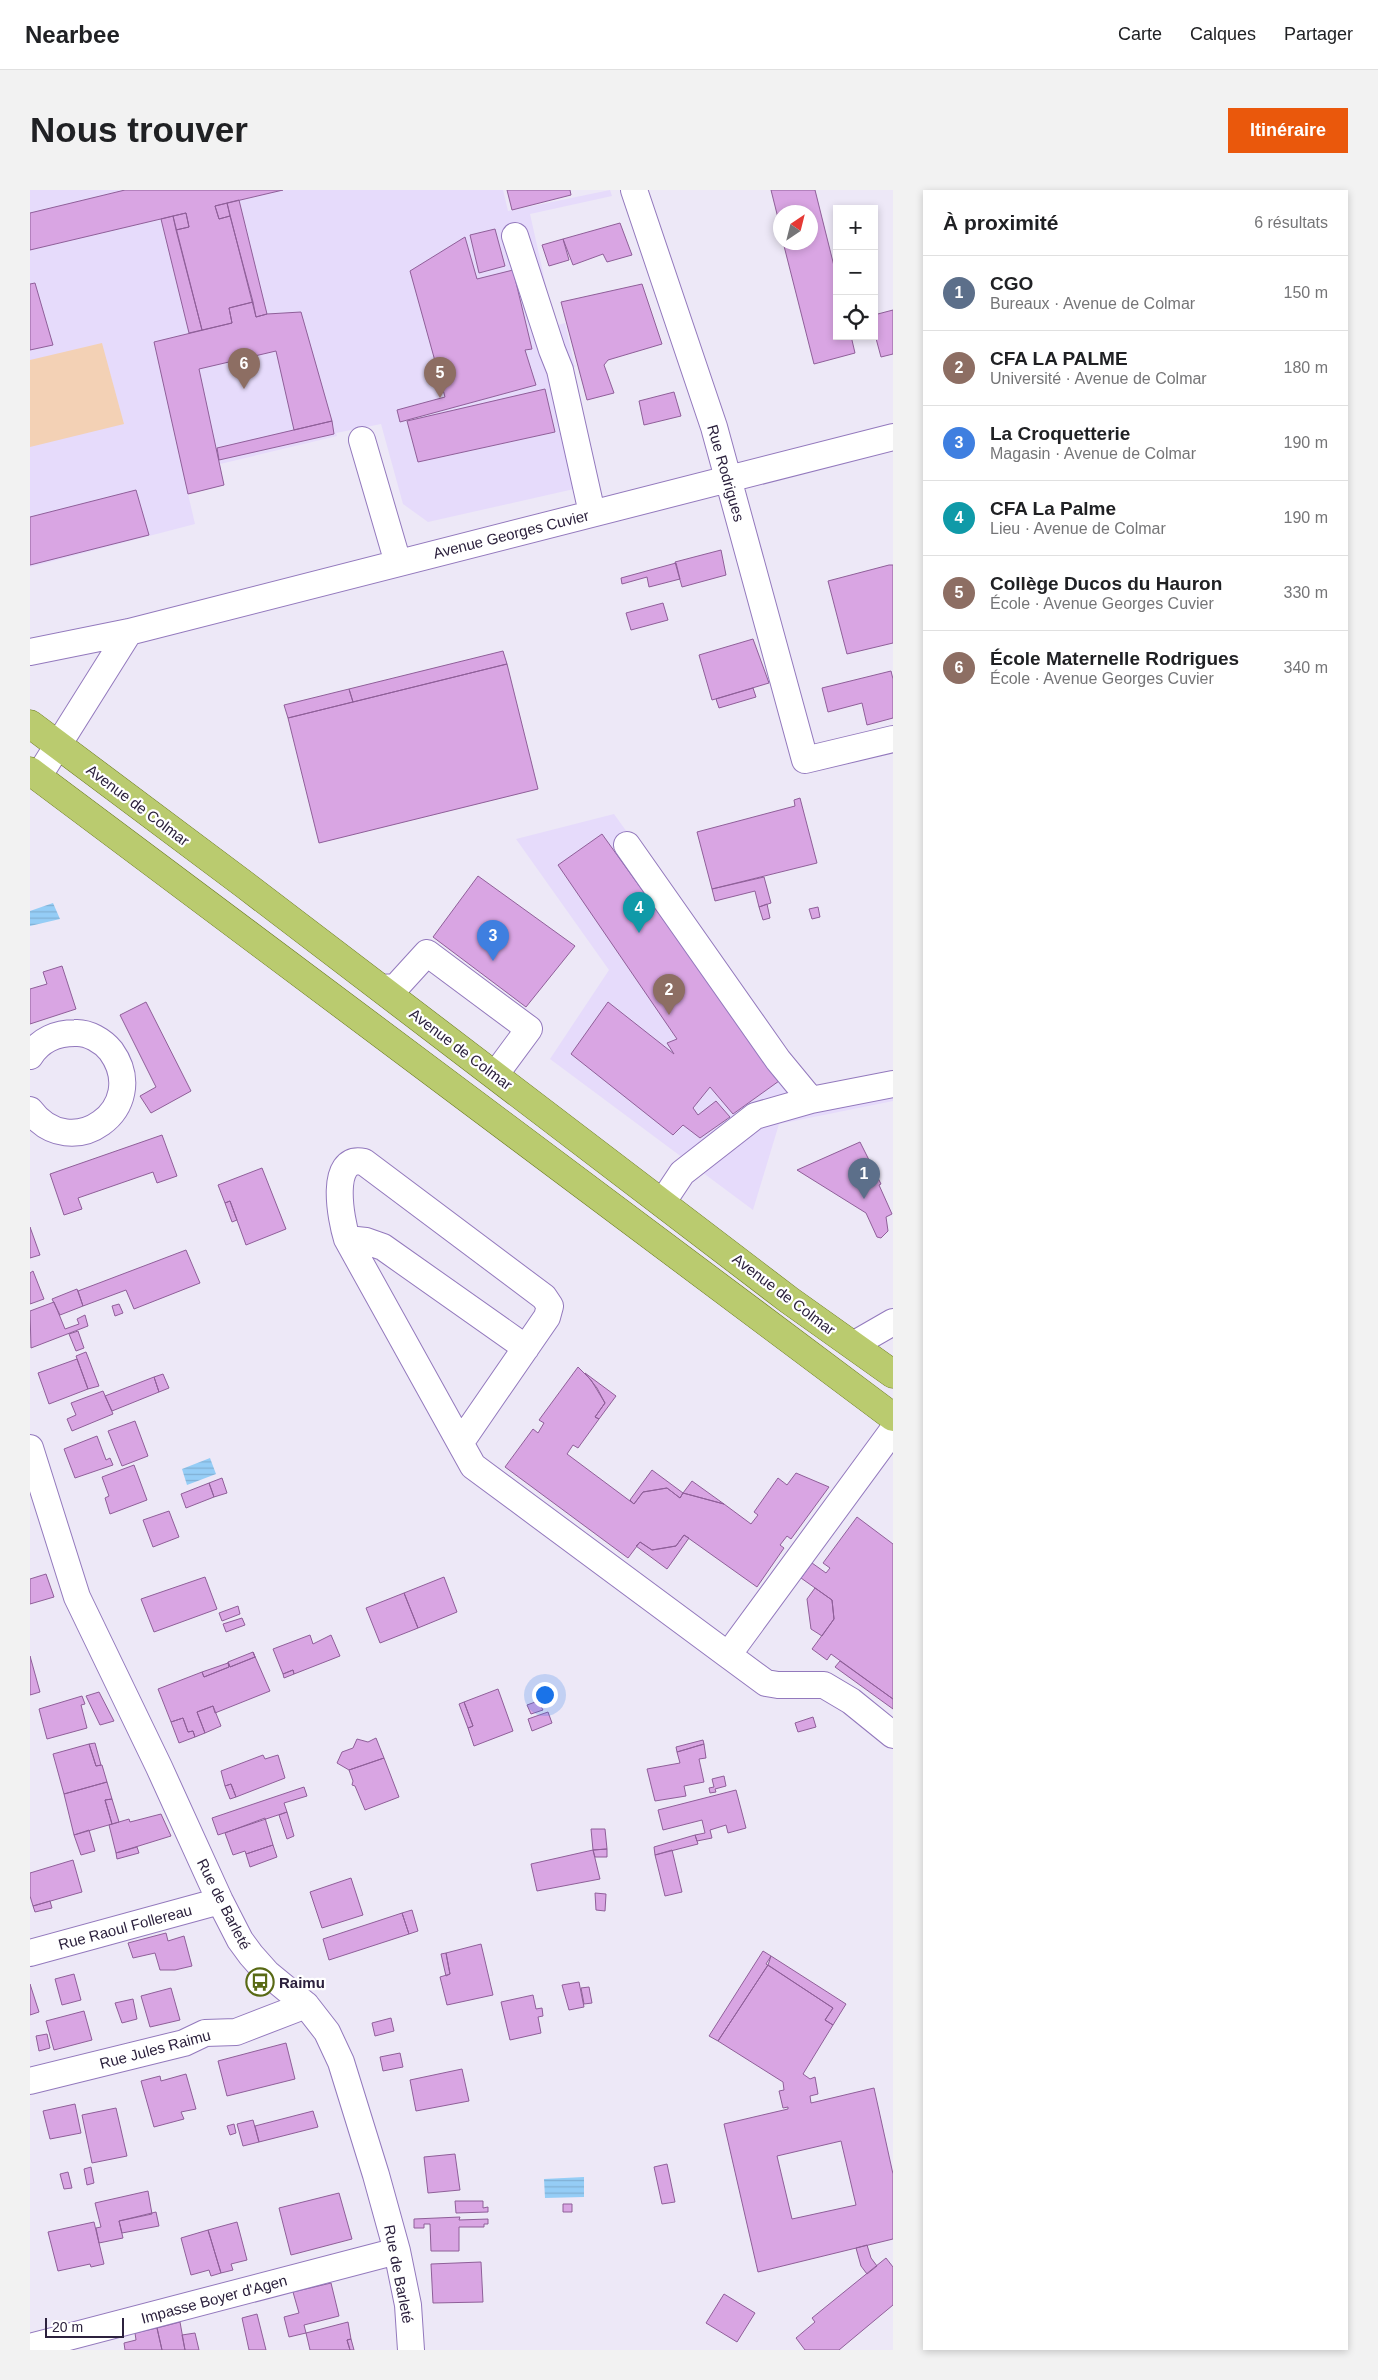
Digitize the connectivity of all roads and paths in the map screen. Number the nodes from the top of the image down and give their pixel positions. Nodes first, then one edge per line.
1 (634, 190) edge
2 (515, 236) dead end
3 (893, 437) edge
4 (362, 440) dead end
5 (728, 478) junction
6 (592, 514) junction
7 (398, 563) junction
8 (129, 632) junction
9 (30, 652) edge
10 (30, 724) edge
11 (893, 739) edge
12 (58, 745) junction
13 (34, 774) edge
14 (627, 845) dead end
15 (380, 988) junction
16 (30, 1056) edge
17 (495, 1075) junction
18 (893, 1084) edge
19 (811, 1100) junction
20 (30, 1111) edge
21 (662, 1203) junction
22 (346, 1239) junction
23 (893, 1322) edge
24 (853, 1346) junction
25 (526, 1348) junction
26 (893, 1374) edge
27 (893, 1416) edge
28 (893, 1430) edge
29 (459, 1440) junction
30 (30, 1448) edge
31 (728, 1655) junction
32 (893, 1736) edge
33 (220, 1902) junction
34 (30, 1953) edge
35 (306, 2005) junction
36 (30, 2081) edge
37 (397, 2251) junction
38 (30, 2347) edge
39 (411, 2350) edge

1 - 5 street, Rue Rodrigues
2 - 6 street
3 - 5 street, Avenue Georges Cuvier
4 - 7 street
5 - 6 street, Avenue Georges Cuvier
5 - 11 street, Rue Rodrigues
6 - 7 street, Avenue Georges Cuvier
7 - 8 street, Avenue Georges Cuvier
8 - 9 street, Avenue Georges Cuvier
8 - 12 street
10 - 12 main road, Avenue de Colmar
12 - 13 street
12 - 15 main road, Avenue de Colmar
13 - 27 main road
14 - 19 street
15 - 17 main road, Avenue de Colmar
15 - 17 street
16 - 20 street
17 - 21 main road, Avenue de Colmar
18 - 19 street
19 - 21 street
21 - 24 main road, Avenue de Colmar
22 - 25 street
22 - 25 street
22 - 29 street
23 - 24 street
24 - 26 main road, Avenue de Colmar
25 - 29 street
28 - 31 street
29 - 31 street
30 - 33 street, Rue de Barleté
31 - 32 street
33 - 34 street, Rue Raoul Follereau
33 - 35 street, Rue de Barleté
35 - 36 street, Rue Jules Raimu
35 - 37 street, Rue de Barleté
37 - 38 street, Impasse Boyer d'Agen
37 - 39 street, Rue de Barleté

